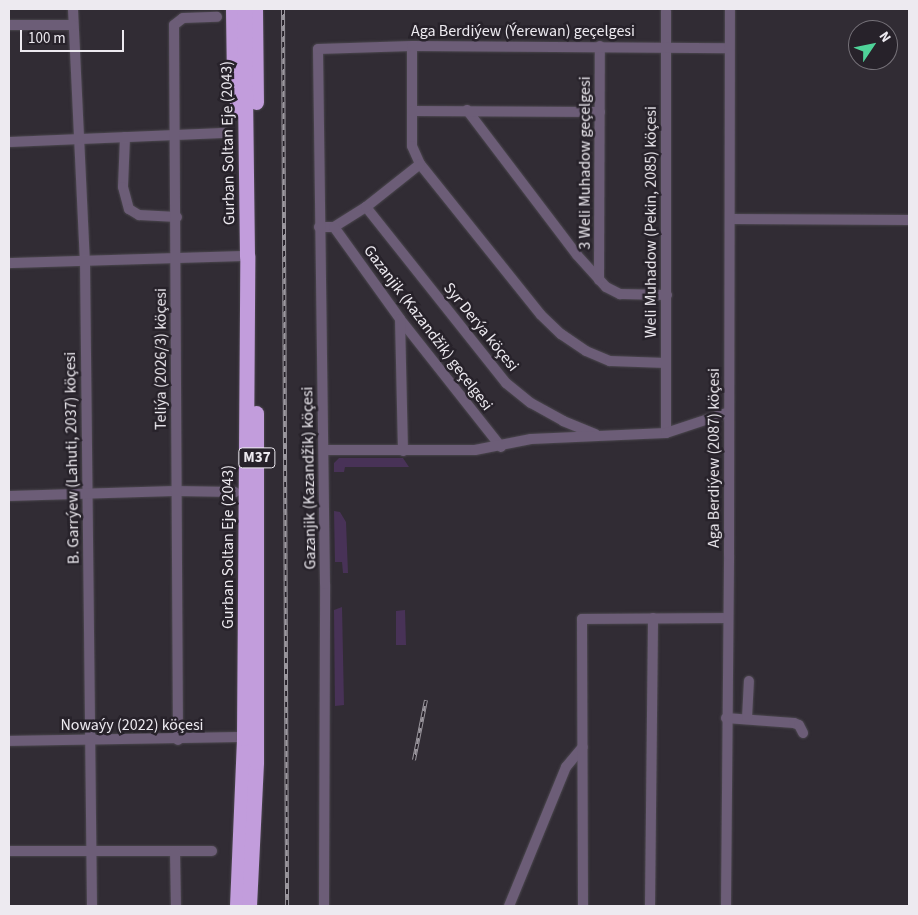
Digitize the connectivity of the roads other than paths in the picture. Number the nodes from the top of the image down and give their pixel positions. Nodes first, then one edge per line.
1 (73, 9) edge
2 (233, 9) edge
3 (244, 9) edge
4 (256, 9) edge
5 (730, 9) edge
6 (666, 11) dead end
7 (217, 17) dead end
8 (73, 24) junction
9 (9, 25) edge
10 (412, 46) junction
11 (600, 46) junction
12 (665, 46) junction
13 (729, 48) junction
14 (318, 49) joint
15 (468, 110) junction
16 (412, 111) junction
17 (600, 112) junction
18 (224, 133) dead end
19 (176, 135) junction
20 (125, 137) junction
21 (79, 139) junction
22 (9, 142) edge
23 (246, 158) junction
24 (420, 164) junction
25 (366, 207) junction
26 (177, 217) junction
27 (730, 219) junction
28 (909, 220) edge
29 (319, 226) junction
30 (334, 227) junction
31 (247, 256) junction
32 (177, 258) junction
33 (84, 261) junction
34 (9, 263) edge
35 (599, 280) junction
36 (666, 295) junction
37 (400, 319) junction
38 (666, 363) junction
39 (730, 412) junction
40 (666, 433) junction
41 (599, 435) junction
42 (501, 447) junction
43 (324, 450) junction
44 (402, 451) junction
45 (175, 491) junction
46 (235, 492) dead end
47 (87, 494) junction
48 (9, 496) edge
49 (653, 618) junction
50 (727, 618) junction
51 (749, 681) dead end
52 (726, 718) junction
53 (747, 718) junction
54 (803, 733) dead end
55 (250, 737) junction
56 (89, 740) junction
57 (178, 740) junction
58 (9, 741) edge
59 (583, 747) junction
60 (9, 851) edge
61 (90, 851) junction
62 (175, 851) junction
63 (212, 851) dead end
64 (251, 871) junction
65 (511, 905) edge
66 (92, 906) edge
67 (176, 906) edge
68 (238, 906) edge
69 (250, 906) edge
70 (260, 906) edge
71 (324, 906) edge
72 (583, 906) edge
73 (650, 906) edge
74 (726, 906) edge

1 - 8 street, B. Garrýew (Lahuti, 2037) köçesi
2 - 23 highway
3 - 23 highway, Gurban Soltan Eje (2043) / M37
4 - 55 highway, Gurban Soltan Eje (2043) / M37
5 - 13 street, Aga Berdiýew (2087) köçesi
6 - 12 street, Weli Muhadow (Pekin, 2085) köçesi
7 - 19 street, Teliýa (2026/3) köçesi
8 - 9 street
8 - 21 street, B. Garrýew (Lahuti, 2037) köçesi
10 - 11 street, Aga Berdiýew (Ýerewan) geçelgesi
10 - 14 street, Aga Berdiýew (Ýerewan) geçelgesi
10 - 16 street
11 - 12 street, Aga Berdiýew (Ýerewan) geçelgesi
11 - 17 street, 3 Weli Muhadow geçelgesi
12 - 13 street, Aga Berdiýew (Ýerewan) geçelgesi
12 - 36 street, Weli Muhadow (Pekin, 2085) köçesi
13 - 27 street, Aga Berdiýew (2087) köçesi
14 - 29 street, Gazanjik (Kazandžik) köçesi
15 - 16 street
15 - 17 street
15 - 35 street
16 - 24 street
17 - 35 street, 3 Weli Muhadow geçelgesi
18 - 19 street
19 - 20 street
19 - 26 street, Teliýa (2026/3) köçesi
20 - 21 street
20 - 26 street
21 - 22 street
21 - 33 street, B. Garrýew (Lahuti, 2037) köçesi
23 - 31 highway, Gurban Soltan Eje (2043) / M37
24 - 25 street
24 - 38 street
25 - 30 street
25 - 41 street, Syr Derýa köçesi
26 - 32 street, Teliýa (2026/3) köçesi
27 - 28 street
27 - 39 street, Aga Berdiýew (2087) köçesi
29 - 30 street
29 - 43 street, Gazanjik (Kazandžik) köçesi
30 - 37 street, Gazanjik (Kazandžik) geçelgesi
31 - 32 street
31 - 55 highway, Gurban Soltan Eje (2043) / M37
32 - 33 street
32 - 45 street, Teliýa (2026/3) köçesi
33 - 34 street
33 - 47 street, B. Garrýew (Lahuti, 2037) köçesi
35 - 36 street
36 - 38 street, Weli Muhadow (Pekin, 2085) köçesi
37 - 42 street, Gazanjik (Kazandžik) geçelgesi
37 - 44 street
38 - 40 street, Weli Muhadow (Pekin, 2085) köçesi
39 - 40 street
39 - 50 street, Aga Berdiýew (2087) köçesi
40 - 41 street
41 - 42 street
42 - 44 street
43 - 44 street
43 - 71 street, Gazanjik (Kazandžik) köçesi
45 - 46 street
45 - 47 street
45 - 57 street, Teliýa (2026/3) köçesi
47 - 48 street
47 - 56 street, B. Garrýew (Lahuti, 2037) köçesi
49 - 50 street
49 - 59 street
49 - 73 street
50 - 52 street, Aga Berdiýew (2087) köçesi
51 - 53 street
52 - 53 street
52 - 74 street, Aga Berdiýew (2087) köçesi
53 - 54 street
55 - 57 street, Nowaýy (2022) köçesi
55 - 64 highway, Gurban Soltan Eje (2043) / M37
55 - 68 highway, Gurban Soltan Eje (2043) / M37
56 - 57 street, Nowaýy (2022) köçesi
56 - 58 street, Nowaýy (2022) köçesi
56 - 61 street, B. Garrýew (Lahuti, 2037) köçesi
59 - 65 street
59 - 72 street
60 - 61 street
61 - 62 street
61 - 66 street, B. Garrýew (Lahuti, 2037) köçesi
62 - 63 street
62 - 67 street
64 - 69 highway, Gurban Soltan Eje (2043) / M37
64 - 70 highway

